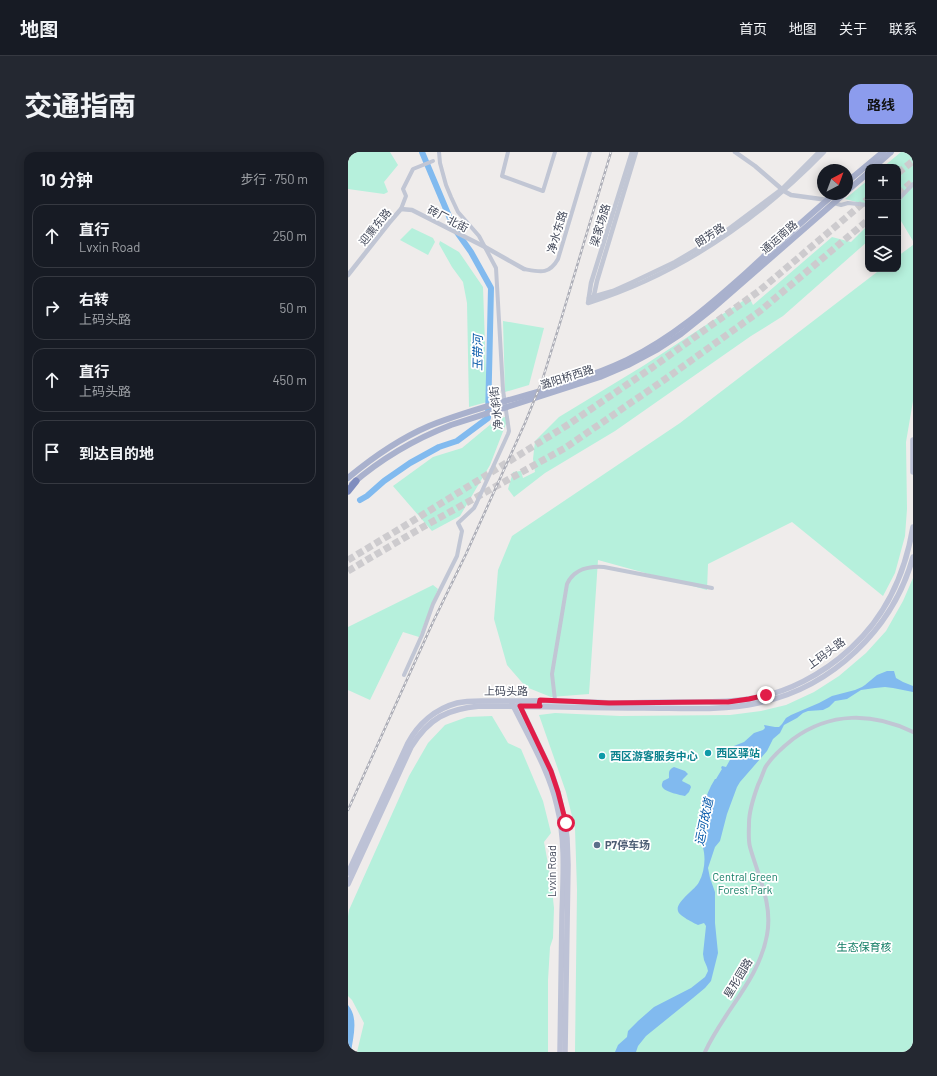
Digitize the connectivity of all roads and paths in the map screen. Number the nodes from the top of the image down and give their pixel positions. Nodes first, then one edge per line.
1 (436, 152) edge
2 (508, 152) edge
3 (555, 152) edge
4 (590, 152) edge
5 (632, 152) edge
6 (636, 152) edge
7 (735, 152) edge
8 (819, 152) edge
9 (824, 152) edge
10 (883, 152) edge
11 (892, 152) edge
12 (439, 154) edge
13 (433, 161) dead end
14 (878, 164) edge
15 (865, 176) edge
16 (853, 177) edge
17 (913, 184) edge
18 (853, 186) edge
19 (783, 190) junction
20 (901, 197) edge
21 (817, 199) edge
22 (827, 200) joint
23 (837, 200) edge
24 (834, 203) junction
25 (865, 205) edge
26 (402, 209) junction
27 (485, 247) junction
28 (524, 269) joint
29 (348, 275) edge
30 (727, 293) junction
31 (590, 300) junction
32 (913, 440) edge
33 (913, 472) edge
34 (348, 478) edge
35 (356, 481) junction
36 (348, 487) edge
37 (348, 491) edge
38 (913, 528) edge
39 (913, 557) edge
40 (712, 588) dead end
41 (404, 675) dead end
42 (767, 698) junction
43 (555, 700) junction
44 (514, 702) junction
45 (540, 703) junction
46 (729, 704) junction
47 (520, 706) junction
48 (913, 732) edge
49 (356, 861) junction
50 (348, 873) edge
51 (348, 884) edge
52 (560, 1052) edge
53 (565, 1052) edge
54 (705, 1052) edge

1 - 12 street
2 - 3 street
4 - 28 street, 净水东路
5 - 31 street, 梁家场路
6 - 31 street, 梁家场路
7 - 19 street
8 - 19 street, 朗芳路
9 - 19 street, 朗芳路
10 - 16 main road
11 - 14 main road
12 - 27 street, 净水斜街
13 - 26 street
15 - 18 main road
17 - 20 street
19 - 21 street
19 - 31 street, 朗芳路
22 - 24 street
22 - 30 main road, 通运南路
23 - 24 main road, 通运南路
24 - 25 street
24 - 30 main road, 通运南路
26 - 27 street, 砖厂北街
26 - 29 street, 迎熏东路
27 - 28 street, 净水东路
27 - 41 street, 净水斜街
30 - 34 main road, 潞阳桥西路
30 - 35 main road, 潞阳桥西路
32 - 33 main road
35 - 36 main road, 潞阳桥西路
35 - 37 highway
38 - 42 main road, 上码头路
39 - 42 main road, 上码头路
40 - 43 street
42 - 46 main road, 上码头路
43 - 45 main road, 上码头路
43 - 46 main road, 上码头路
44 - 45 main road, 上码头路
44 - 47 main road, Lvxin Road
44 - 49 main road, 上码头路
44 - 52 main road, Lvxin Road
45 - 46 main road, 上码头路
45 - 47 main road, 上码头路
47 - 53 main road, Lvxin Road
48 - 54 street, 星形园路
49 - 50 main road, 上码头路
49 - 51 main road, 上码头路

